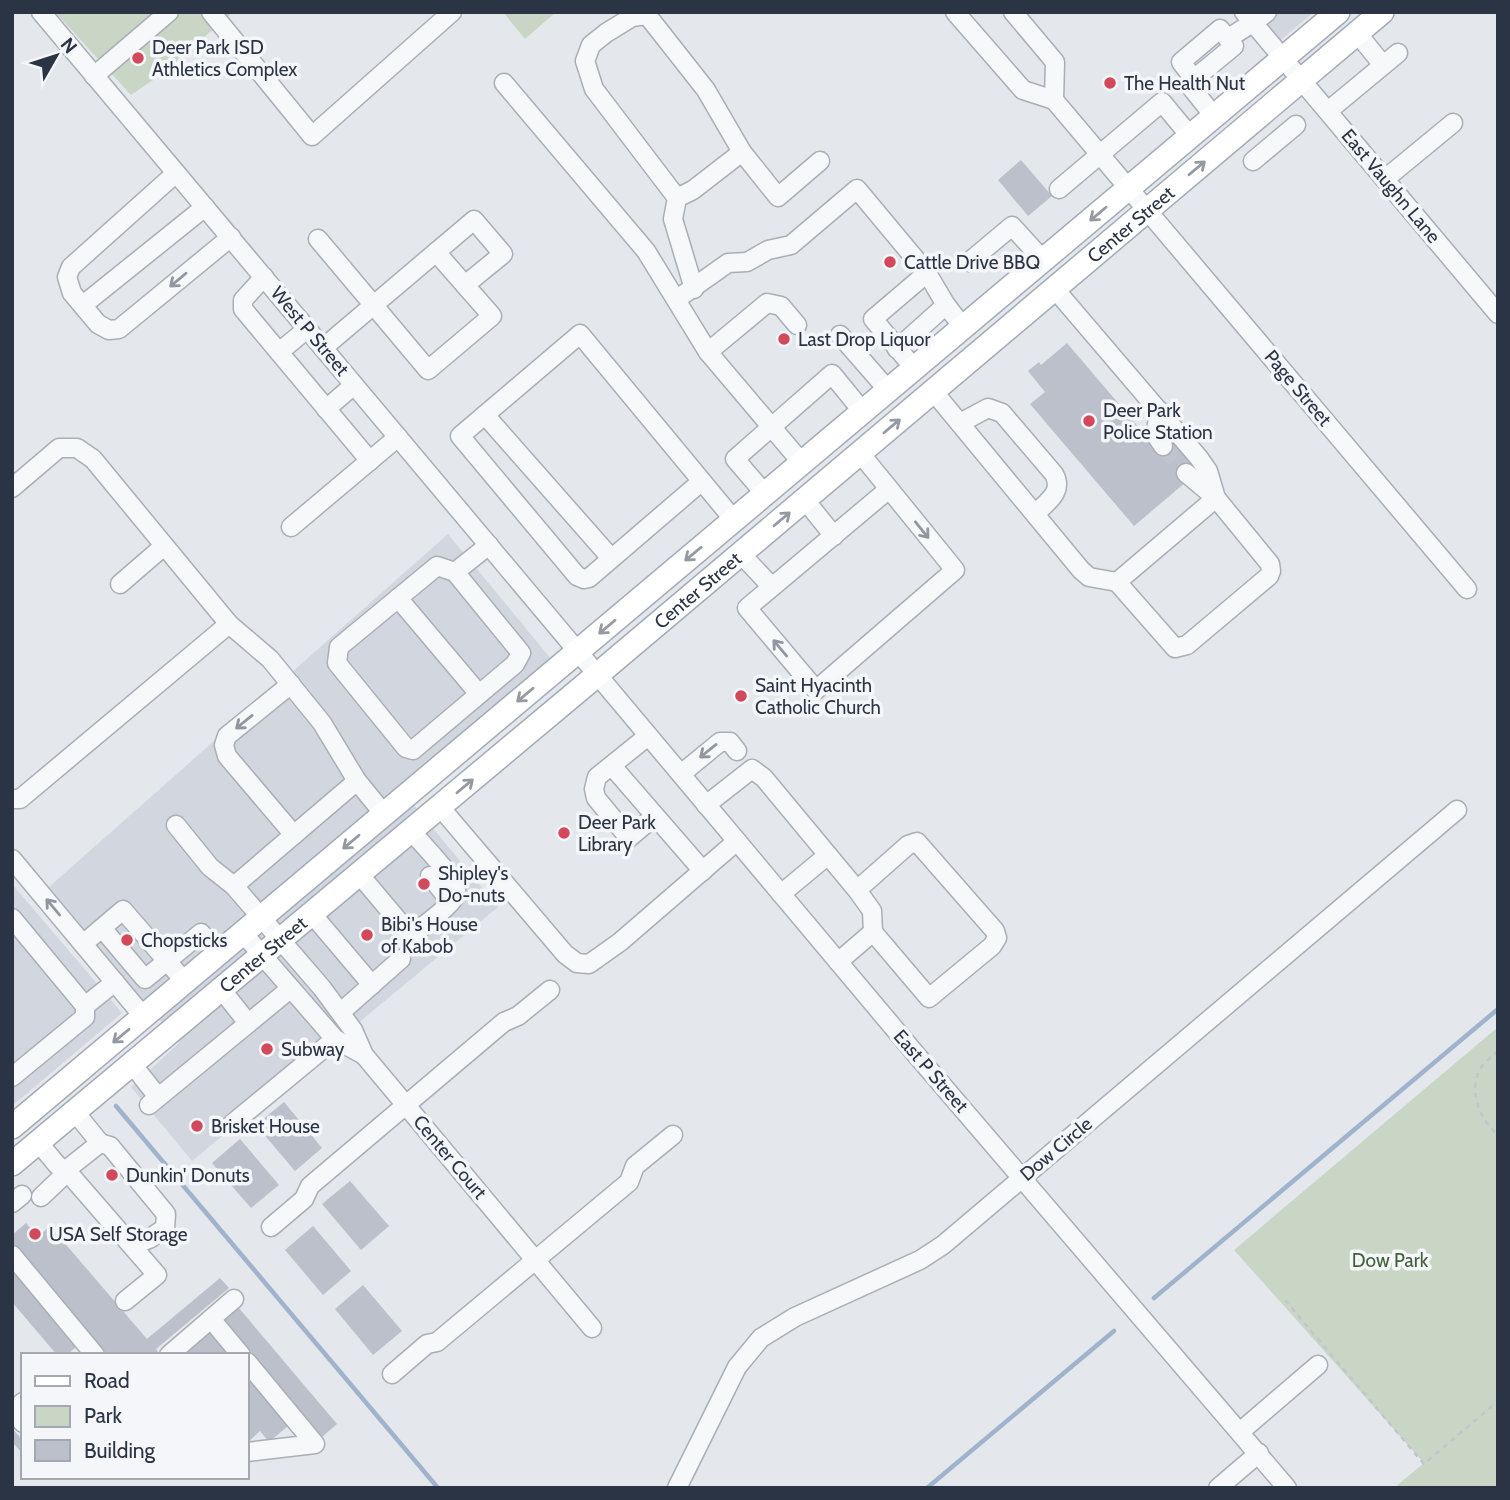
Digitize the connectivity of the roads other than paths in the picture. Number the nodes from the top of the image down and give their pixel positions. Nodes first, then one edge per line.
1 (41, 12) edge
2 (169, 12) edge
3 (211, 12) edge
4 (452, 12) edge
5 (955, 12) edge
6 (1013, 12) edge
7 (1338, 12) edge
8 (1382, 12) edge
9 (1255, 16) edge
10 (1357, 33) junction
11 (1398, 53) dead end
12 (1283, 58) junction
13 (1383, 65) junction
14 (94, 76) junction
15 (1302, 80) junction
16 (504, 83) dead end
17 (1054, 100) junction
18 (1328, 111) junction
19 (1214, 116) junction
20 (1254, 120) junction
21 (1453, 123) dead end
22 (1296, 125) dead end
23 (1190, 136) junction
24 (1274, 144) junction
25 (742, 152) junction
26 (1100, 154) junction
27 (820, 161) dead end
28 (1253, 161) dead end
29 (176, 173) junction
30 (1385, 179) junction
31 (1129, 188) junction
32 (1059, 189) dead end
33 (677, 198) junction
34 (205, 207) junction
35 (1147, 210) junction
36 (231, 237) junction
37 (318, 239) dead end
38 (436, 252) junction
39 (969, 262) dead end
40 (1039, 263) junction
41 (927, 273) junction
42 (264, 277) junction
43 (465, 285) junction
44 (1054, 288) junction
45 (694, 289) junction
46 (675, 298) junction
47 (946, 304) junction
48 (83, 306) junction
49 (373, 306) junction
50 (1498, 314) edge
51 (797, 325) dead end
52 (307, 328) junction
53 (961, 329) junction
54 (840, 335) dead end
55 (323, 348) junction
56 (897, 349) junction
57 (279, 352) junction
58 (708, 352) junction
59 (978, 354) junction
60 (914, 369) junction
61 (354, 385) junction
62 (888, 390) junction
63 (933, 391) junction
64 (326, 409) junction
65 (1160, 411) junction
66 (863, 412) junction
67 (485, 415) junction
68 (960, 423) junction
69 (771, 426) junction
70 (398, 437) junction
71 (1163, 446) tunnel mouth
72 (860, 453) junction
73 (369, 461) junction
74 (802, 463) junction
75 (1186, 473) tunnel mouth
76 (702, 481) junction
77 (12, 488) edge
78 (890, 489) junction
79 (813, 493) junction
80 (765, 494) junction
81 (1216, 498) junction
82 (1035, 514) junction
83 (729, 524) junction
84 (291, 527) dead end
85 (834, 536) junction
86 (489, 545) junction
87 (164, 546) junction
88 (742, 553) junction
89 (611, 558) junction
90 (455, 572) junction
91 (1117, 582) junction
92 (120, 583) dead end
93 (772, 587) junction
94 (1466, 589) dead end
95 (398, 598) junction
96 (229, 624) junction
97 (578, 652) junction
98 (597, 675) junction
99 (290, 684) junction
100 (479, 694) junction
101 (453, 716) junction
102 (648, 736) junction
103 (472, 740) junction
104 (746, 761) junction
105 (612, 766) junction
106 (681, 774) junction
107 (357, 781) junction
108 (12, 800) edge
109 (706, 805) junction
110 (440, 807) junction
111 (1457, 810) dead end
112 (384, 814) junction
113 (655, 816) junction
114 (176, 825) dead end
115 (411, 831) junction
116 (294, 835) junction
117 (737, 841) junction
118 (828, 855) junction
119 (13, 861) edge
120 (703, 871) junction
121 (359, 874) junction
122 (234, 886) junction
123 (857, 890) junction
124 (781, 894) junction
125 (312, 914) junction
126 (261, 917) junction
127 (12, 918) edge
128 (102, 928) junction
129 (873, 932) junction
130 (243, 933) junction
131 (12, 936) edge
132 (281, 940) junction
133 (83, 944) junction
134 (218, 954) junction
135 (262, 956) junction
136 (401, 959) dead end
137 (167, 961) junction
138 (838, 962) junction
139 (145, 979) junction
140 (185, 982) junction
141 (372, 985) junction
142 (322, 988) junction
143 (120, 989) junction
144 (222, 989) junction
145 (290, 989) junction
146 (550, 990) dead end
147 (303, 1005) junction
148 (341, 1012) junction
149 (83, 1013) junction
150 (144, 1016) junction
151 (248, 1023) junction
152 (162, 1039) junction
153 (335, 1039) junction
154 (364, 1055) junction
155 (132, 1064) junction
156 (12, 1077) edge
157 (406, 1105) junction
158 (75, 1112) junction
159 (15, 1120) edge
160 (232, 1124) dead end
161 (673, 1135) dead end
162 (38, 1142) junction
163 (100, 1143) junction
164 (12, 1164) edge
165 (66, 1170) junction
166 (1023, 1177) junction
167 (40, 1197) dead end
168 (271, 1227) dead end
169 (125, 1236) junction
170 (12, 1255) edge
171 (536, 1259) junction
172 (234, 1299) dead end
173 (125, 1301) dead end
174 (211, 1319) junction
175 (592, 1328) dead end
176 (88, 1352) edge
177 (171, 1353) edge
178 (239, 1353) edge
179 (248, 1363) edge
180 (1318, 1365) dead end
181 (392, 1374) dead end
182 (21, 1404) edge
183 (21, 1421) edge
184 (1241, 1431) junction
185 (248, 1452) edge
186 (1259, 1453) junction
187 (677, 1488) edge
188 (1218, 1488) edge
189 (1287, 1488) edge

1 - 14 street, West P Street
2 - 14 street
3 - 4 street
5 - 17 street
6 - 17 street
7 - 12 main road, Center Street
8 - 10 main road, Center Street
9 - 12 street, East Vaughn Lane
9 - 19 street
10 - 13 street
10 - 15 main road, Center Street
11 - 13 street
12 - 15 street, East Vaughn Lane
12 - 19 main road, Center Street
13 - 18 street
14 - 29 street, West P Street
15 - 18 street, East Vaughn Lane
15 - 20 main road, Center Street
16 - 46 street
17 - 26 street, Page Street
18 - 30 street, East Vaughn Lane
19 - 23 main road, Center Street
20 - 24 street
35 -> 20 main road, Center Street
21 - 30 street
22 - 24 street
23 - 26 street
23 - 31 main road, Center Street
24 - 28 street
25 - 27 street
25 - 33 street
25 - 33 street
26 - 31 street, Page Street
26 - 32 street
29 - 34 street, West P Street
29 - 48 street
30 - 50 street, East Vaughn Lane
31 - 35 street, Page Street
31 -> 40 main road, Center Street
33 - 45 street
34 - 36 street, West P Street
34 - 48 street
35 - 44 main road, Center Street
35 - 94 street, Page Street
36 - 42 street, West P Street
36 -> 48 street
37 - 49 street
38 - 43 street
38 - 43 street
38 - 49 street
39 - 40 street
40 - 44 main road
40 - 53 main road, Center Street
41 - 45 street
41 - 47 street
41 - 56 street
42 - 52 street, West P Street
42 - 57 street
43 - 49 street
44 - 59 main road, Center Street
44 - 65 street
45 - 46 street
46 - 58 street
47 - 53 street
47 - 56 street
49 - 55 street
51 - 58 street
52 - 55 street, West P Street
52 - 57 street
53 - 59 main road
53 - 60 main road, Center Street
54 - 62 street
55 - 61 street, West P Street
56 - 60 street
57 - 64 street
58 - 69 street
59 - 63 main road, Center Street
60 - 62 main road, Center Street
60 - 63 main road
61 - 64 street
61 - 70 street, West P Street
62 - 66 main road, Center Street
63 - 68 street
72 -> 63 main road, Center Street
64 - 73 street
65 - 71 street
65 - 81 street
66 - 69 street
66 - 74 main road, Center Street
67 - 76 street
67 - 89 street
67 - 89 street
68 - 82 street
68 - 82 street
69 - 74 street
69 - 80 street
70 - 73 street
70 - 86 street, West P Street
72 - 78 street
72 - 79 main road, Center Street
73 - 84 street
74 - 79 main road
74 - 80 main road, Center Street
75 - 81 street
76 - 83 street
76 - 89 street
77 - 87 street
78 - 85 street
78 -> 93 street
79 - 85 street
88 -> 79 main road, Center Street
80 - 83 main road, Center Street
81 - 91 street
81 - 91 street
82 - 91 street
83 - 88 main road
83 -> 97 main road, Center Street
85 - 93 street
86 - 90 street
86 - 97 street, West P Street
87 - 92 street
87 - 96 street
88 - 93 street
88 - 98 main road, Center Street
90 - 95 street
90 - 100 street
95 - 100 street
95 - 101 street
96 - 99 street
96 - 108 street
97 - 98 street, East P Street
97 -> 103 main road, Center Street
98 - 102 street, East P Street
110 -> 98 main road, Center Street
99 - 107 street
99 -> 116 street
100 - 101 street
101 - 103 street
102 - 105 street
102 - 106 street, East P Street
103 - 112 main road, Center Street
104 -> 106 street
104 - 109 street
104 - 118 street
105 - 113 street
105 - 113 street
106 - 109 street, East P Street
107 - 112 street
107 - 116 street
109 - 117 street, East P Street
110 - 115 main road, Center Street
110 - 120 street
111 - 166 street, Dow Circle
112 -> 126 main road, Center Street
113 - 120 street
114 - 122 street, Center Court
115 - 121 main road, Center Street
115 - 121 street
116 - 122 street
117 - 120 street
117 - 124 street, East P Street
118 - 123 street
118 - 124 street
133 -> 119 street
121 - 125 main road, Center Street
122 - 126 street, Center Court
123 - 129 street
123 - 129 street
124 - 138 street, East P Street
125 - 132 main road, Center Street
125 - 141 street
126 - 130 main road, Center Street
126 - 132 street, Center Court
127 - 149 street
128 - 133 street
128 - 137 street
128 - 139 street
129 - 138 street
130 - 134 main road, Center Street
130 - 135 street, Center Court
131 - 149 street
132 - 135 main road, Center Street
132 - 142 street, Center Court
133 - 143 street
134 - 137 street
134 - 140 main road, Center Street
135 - 144 main road, Center Street
135 - 145 street, Center Court
136 - 141 street
137 - 139 street
137 - 140 street
138 - 166 street, East P Street
139 - 143 street
140 - 150 main road, Center Street
141 - 148 street
142 - 147 street
142 - 148 street, Center Court
143 - 149 street
143 - 150 street
144 - 151 street
144 - 152 main road, Center Street
145 - 147 street, Center Court
145 - 151 street
146 - 157 street
147 - 153 street, Center Court
148 - 154 street, Center Court
149 - 156 street
150 - 152 main road
150 -> 159 main road, Center Street
151 - 155 street
152 - 155 main road, Center Street
153 - 154 street, Center Court
153 - 160 street
154 - 157 street, Center Court
155 - 158 main road, Center Street
157 - 168 street
157 - 171 street, Center Court
158 - 162 main road, Center Street
158 - 163 street
161 - 171 street
162 - 164 main road, Center Street
162 - 165 street
163 - 165 street
163 - 169 street
165 - 167 street
165 - 169 street
166 - 184 street, East P Street
166 - 187 street, Dow Circle
169 - 173 street
170 - 176 street
171 - 175 street, Center Court
171 - 181 street
172 - 174 street
174 - 177 street
174 - 178 street
179 - 185 street
180 - 184 street
182 - 183 street
184 - 186 street, East P Street
186 - 188 street
186 - 189 street, East P Street

